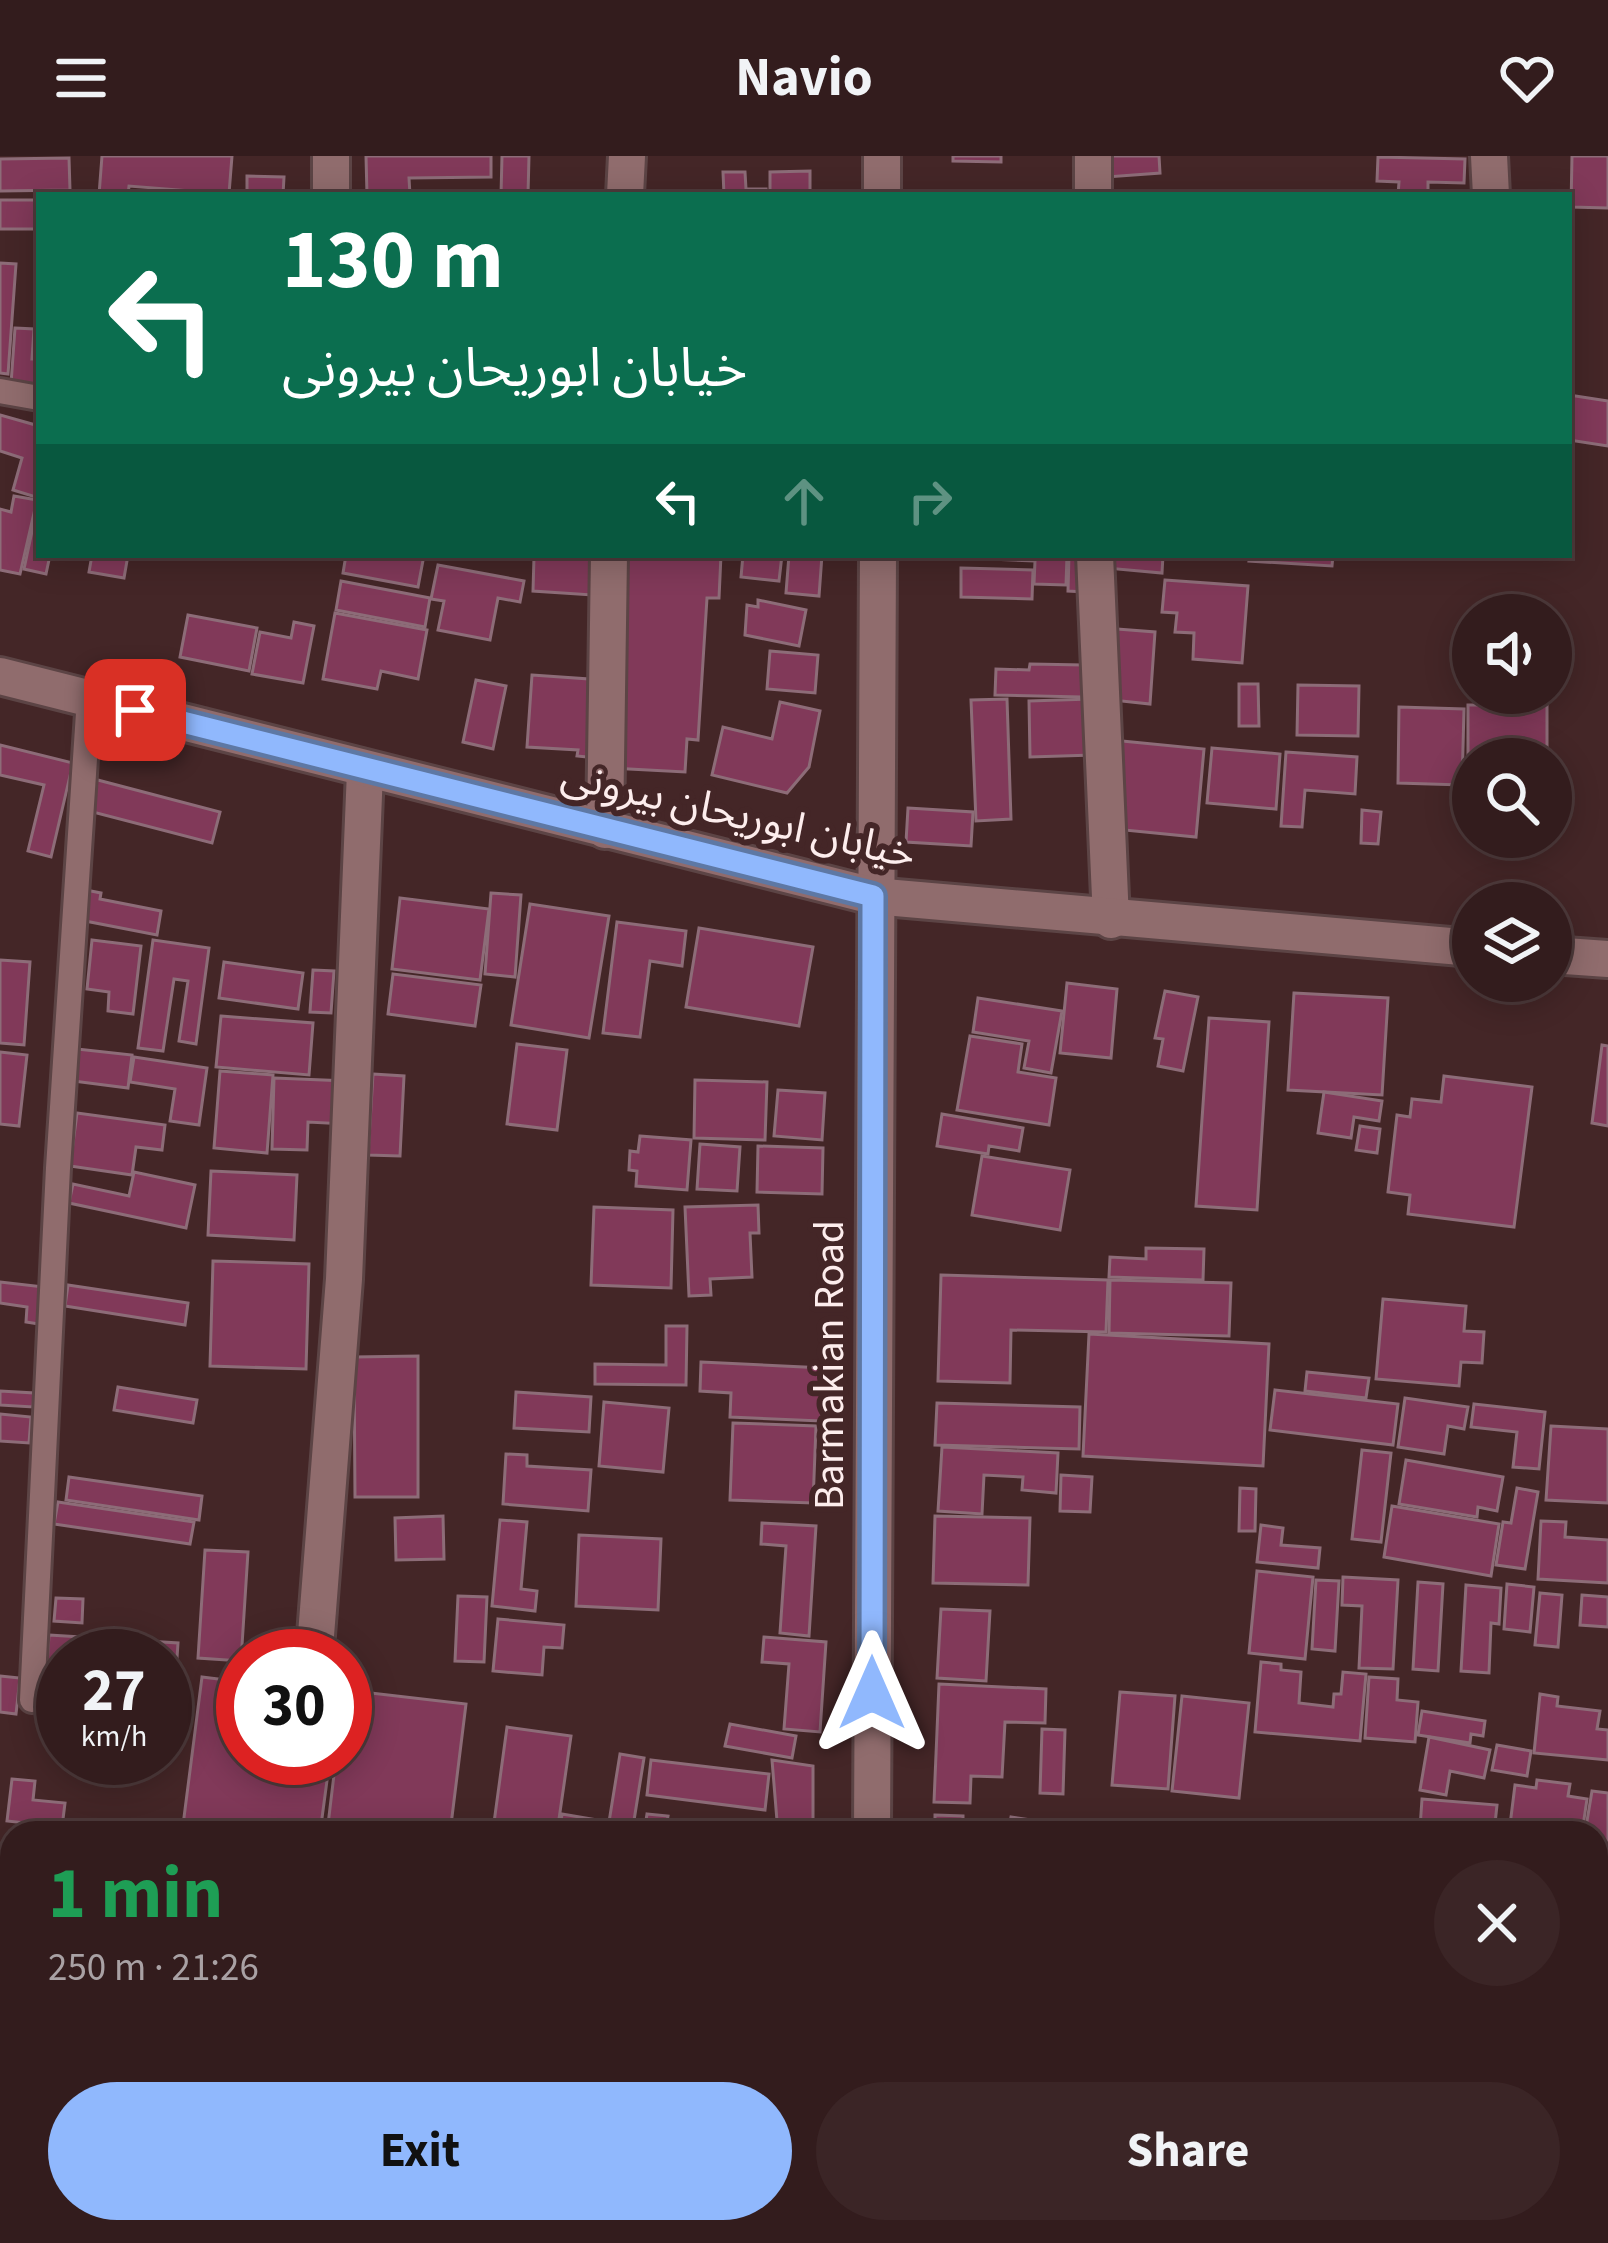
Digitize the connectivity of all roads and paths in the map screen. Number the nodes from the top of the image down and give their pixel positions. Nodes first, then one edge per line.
1 (627, 156) edge
2 (882, 156) edge
3 (1093, 156) edge
4 (1490, 156) edge
5 (625, 192) edge
6 (882, 192) edge
7 (1093, 192) edge
8 (1491, 192) edge
9 (0, 391) edge
10 (36, 397) edge
11 (609, 558) edge
12 (878, 558) edge
13 (1095, 558) edge
14 (0, 676) edge
15 (89, 698) junction
16 (365, 771) junction
17 (605, 830) junction
18 (873, 896) junction
19 (1111, 920) junction
20 (1452, 947) edge
21 (1572, 956) edge
22 (1608, 959) edge
23 (316, 1629) edge
24 (32, 1700) dead end
25 (872, 1821) edge

1 - 5 street
2 - 6 street
3 - 7 street
4 - 8 street
9 - 10 lane
11 - 17 street
12 - 18 street, Barmakian Road
13 - 19 street
14 - 15 street, خیابان ابوریحان بیرونی
15 - 16 street, خیابان ابوریحان بیرونی
15 - 24 lane
16 - 17 street, خیابان ابوریحان بیرونی
16 - 23 street
17 - 18 street, خیابان ابوریحان بیرونی
18 - 19 street, خیابان ابوریحان بیرونی
18 - 25 street, Barmakian Road
19 - 20 street, خیابان ابوریحان بیرونی
21 - 22 street

